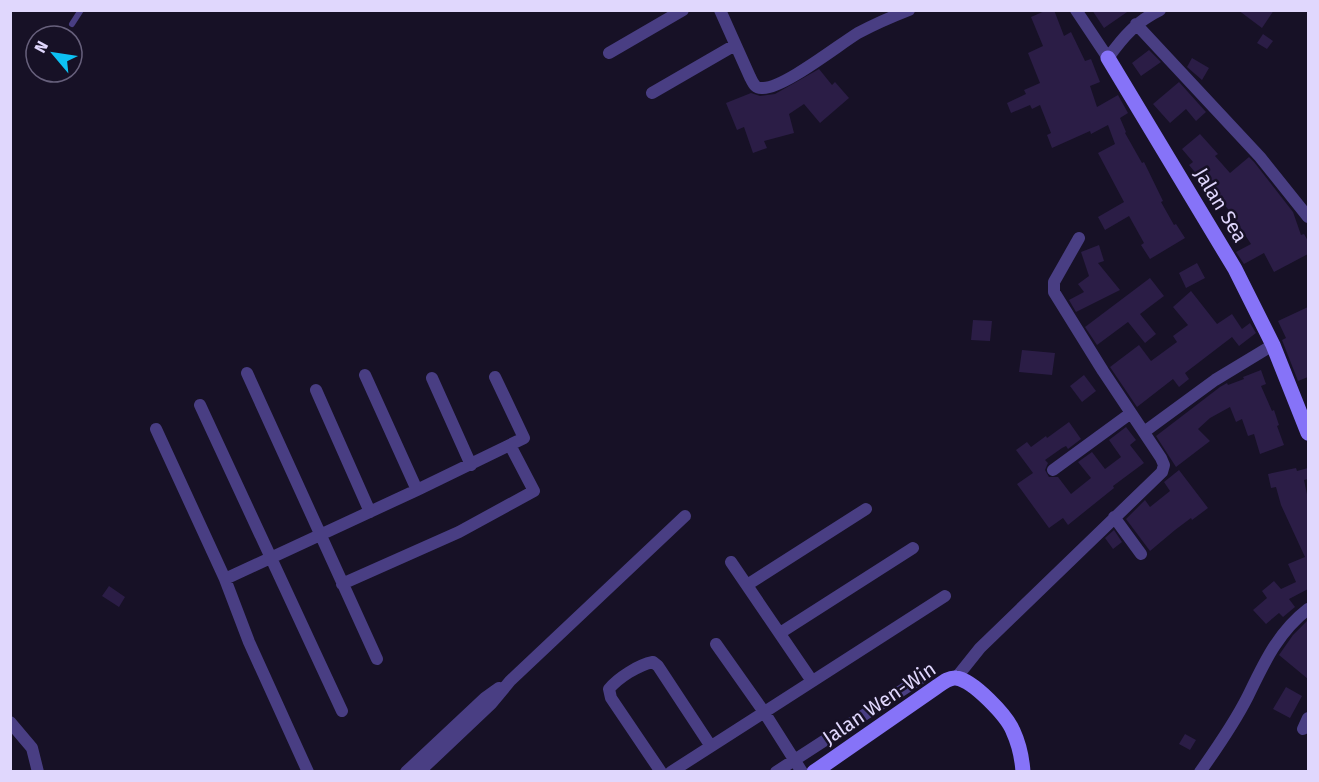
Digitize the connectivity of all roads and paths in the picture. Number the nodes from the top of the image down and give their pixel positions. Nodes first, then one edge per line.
1 (81, 10) edge
2 (683, 10) edge
3 (720, 10) edge
4 (909, 10) edge
5 (1076, 10) edge
6 (1160, 10) edge
7 (72, 24) dead end
8 (1136, 24) junction
9 (735, 45) junction
10 (609, 53) dead end
11 (1108, 58) junction
12 (652, 93) dead end
13 (1308, 217) edge
14 (1079, 238) dead end
15 (1273, 345) junction
16 (246, 373) dead end
17 (365, 375) dead end
18 (495, 377) dead end
19 (432, 378) dead end
20 (316, 390) dead end
21 (200, 405) dead end
22 (1131, 413) junction
23 (156, 429) dead end
24 (1144, 432) junction
25 (1308, 433) edge
26 (510, 445) junction
27 (471, 465) junction
28 (1053, 470) dead end
29 (417, 490) junction
30 (866, 509) dead end
31 (370, 512) junction
32 (686, 516) dead end
33 (1114, 517) junction
34 (319, 535) junction
35 (913, 548) dead end
36 (1141, 554) dead end
37 (272, 557) junction
38 (731, 562) dead end
39 (225, 579) junction
40 (342, 584) junction
41 (747, 585) junction
42 (945, 596) dead end
43 (1308, 609) edge
44 (780, 633) junction
45 (716, 644) dead end
46 (377, 659) dead end
47 (927, 674) dead end
48 (956, 678) junction
49 (510, 681) junction
50 (812, 681) junction
51 (342, 711) dead end
52 (764, 712) junction
53 (10, 722) edge
54 (710, 745) junction
55 (794, 760) junction
56 (38, 771) edge
57 (308, 771) edge
58 (406, 771) edge
59 (419, 771) edge
60 (661, 771) edge
61 (671, 771) edge
62 (776, 771) edge
63 (802, 771) edge
64 (814, 771) edge
65 (1023, 771) edge
66 (1200, 771) edge

1 - 7 lane
2 - 10 street
3 - 9 street
4 - 9 street
5 - 11 street, Jalan Sea
6 - 8 street
8 - 11 street
8 - 13 street
9 - 12 street
11 - 15 street, Jalan Sea
14 - 22 street
15 - 24 street
15 - 25 street, Jalan Sea
16 - 34 street
17 - 29 street
18 - 26 street
19 - 27 street
20 - 31 street
21 - 37 street
22 - 24 street
22 - 28 street
23 - 39 street
24 - 33 street
26 - 27 street
26 - 40 street
27 - 29 street
29 - 31 street
30 - 41 street
31 - 34 street
32 - 49 street
33 - 36 street
33 - 48 street
34 - 37 street
34 - 40 street
35 - 44 street
37 - 39 street
37 - 51 street
38 - 41 street
39 - 57 street
40 - 46 street
41 - 44 street
42 - 50 street
43 - 66 street
44 - 50 street
45 - 52 street
47 - 55 street
48 - 64 street, Jalan Wen-Win
48 - 65 street, Jalan Wen-Win
49 - 58 street
49 - 59 street
50 - 52 street
52 - 54 street
52 - 55 street
53 - 56 street
54 - 60 street
54 - 61 street
55 - 62 street
55 - 63 street

